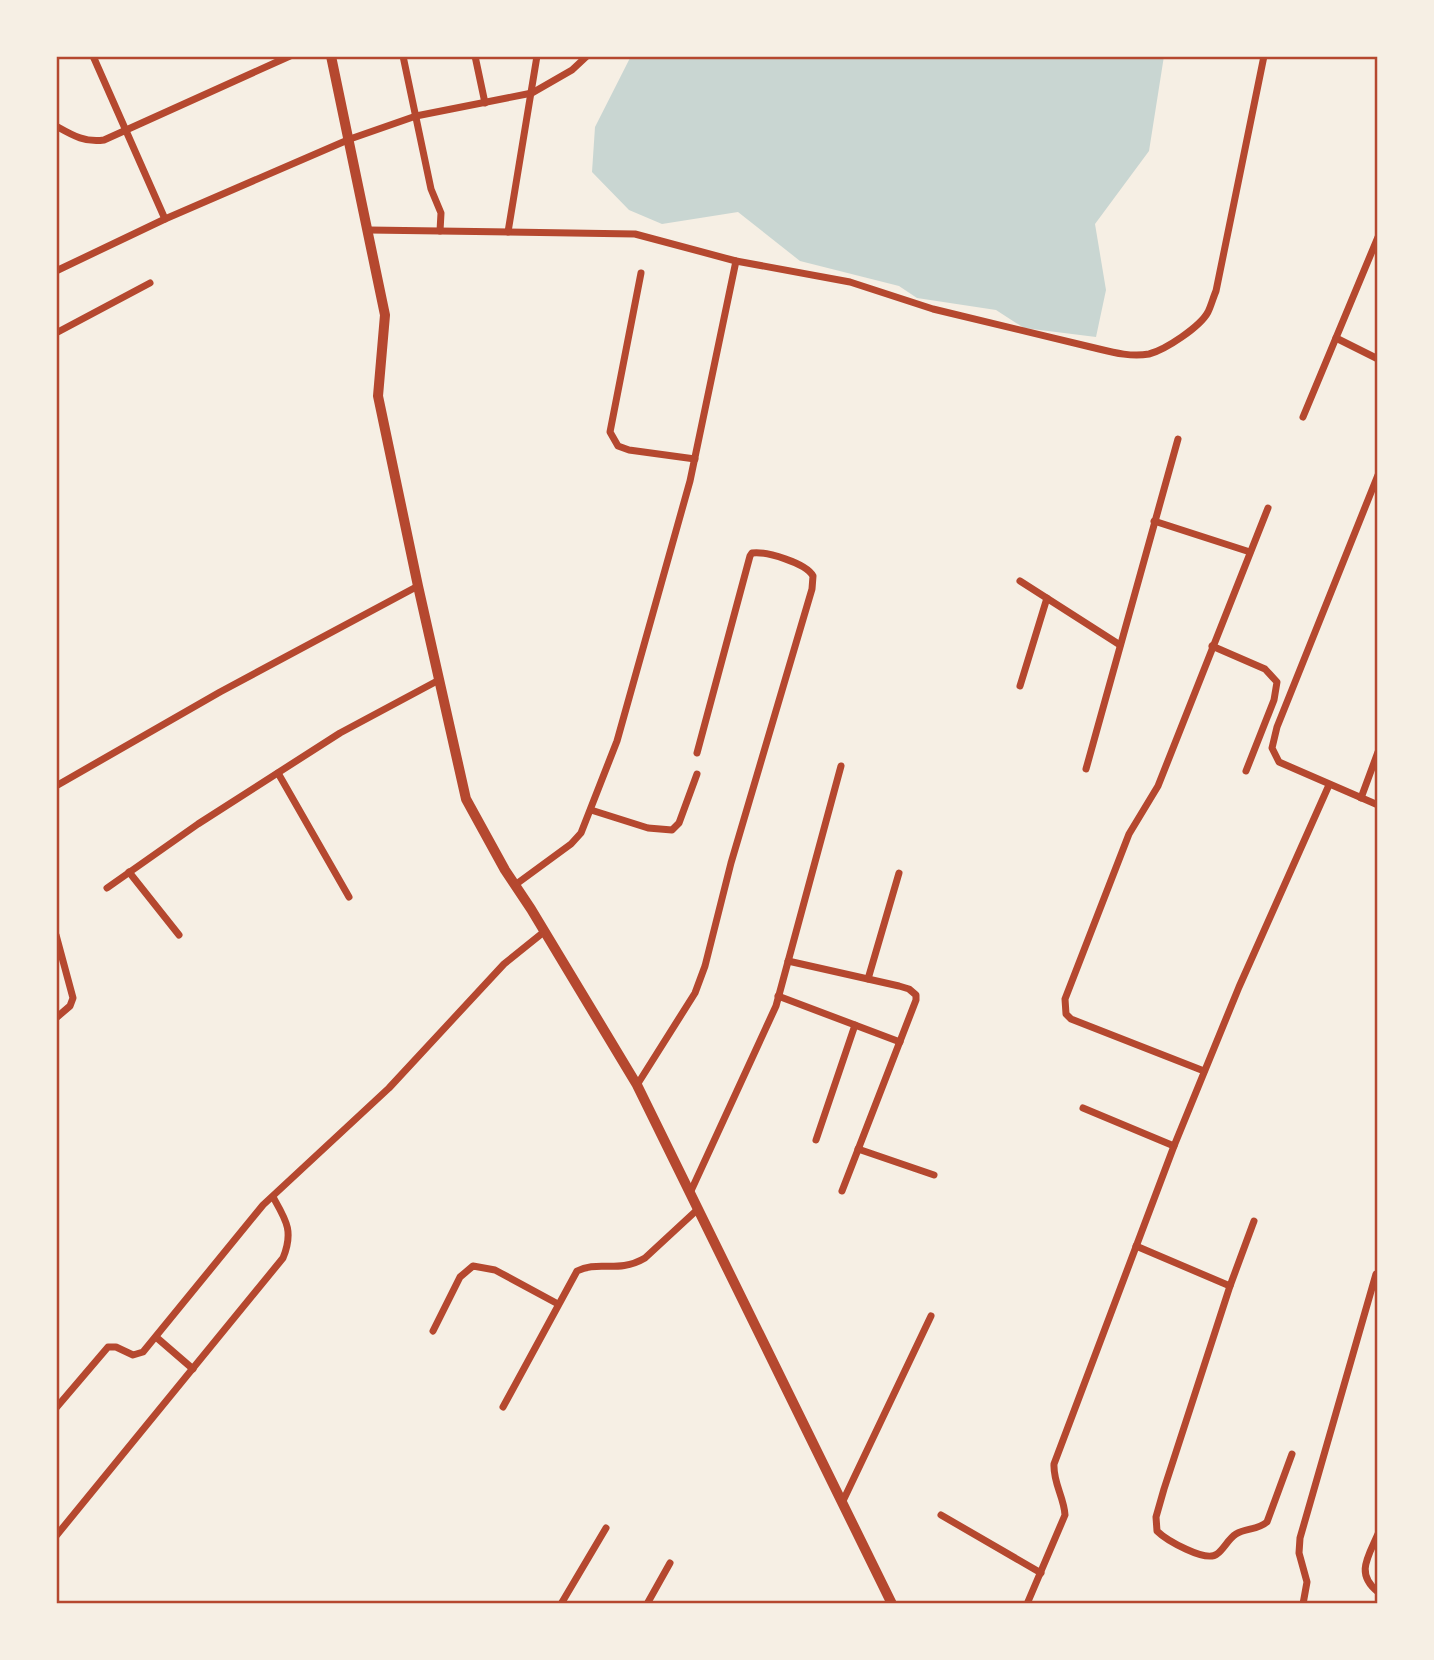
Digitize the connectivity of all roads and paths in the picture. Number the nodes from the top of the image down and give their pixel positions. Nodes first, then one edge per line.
1 (93, 56) edge
2 (290, 56) edge
3 (331, 56) edge
4 (403, 56) edge
5 (475, 56) edge
6 (537, 56) edge
7 (587, 56) edge
8 (1264, 56) edge
9 (532, 93) junction
10 (485, 103) junction
11 (416, 116) junction
12 (56, 126) edge
13 (124, 129) junction
14 (350, 139) junction
15 (165, 219) junction
16 (369, 230) junction
17 (440, 231) junction
18 (508, 232) junction
19 (1378, 237) edge
20 (736, 261) junction
21 (56, 271) edge
22 (641, 274) dead end
23 (150, 283) dead end
24 (56, 333) edge
25 (1336, 338) junction
26 (1378, 359) edge
27 (1303, 417) dead end
28 (1178, 439) dead end
29 (695, 459) junction
30 (1378, 475) edge
31 (1375, 494) edge
32 (1268, 508) dead end
33 (1154, 521) junction
34 (1250, 552) junction
35 (1020, 581) dead end
36 (418, 586) junction
37 (1047, 598) junction
38 (1120, 645) junction
39 (1212, 646) junction
40 (439, 680) junction
41 (1020, 686) dead end
42 (1378, 752) edge
43 (697, 753) dead end
44 (841, 766) dead end
45 (1086, 769) dead end
46 (1246, 771) dead end
47 (278, 773) junction
48 (697, 774) dead end
49 (1329, 785) junction
50 (56, 786) edge
51 (1361, 798) junction
52 (1378, 805) edge
53 (591, 810) junction
54 (129, 872) junction
55 (899, 873) dead end
56 (515, 885) junction
57 (107, 888) dead end
58 (349, 897) dead end
59 (545, 931) junction
60 (56, 935) edge
61 (179, 935) dead end
62 (788, 961) junction
63 (868, 979) junction
64 (778, 996) junction
65 (56, 1018) edge
66 (856, 1026) junction
67 (900, 1042) junction
68 (1204, 1071) junction
69 (637, 1085) junction
70 (1083, 1108) dead end
71 (816, 1140) dead end
72 (1174, 1146) junction
73 (858, 1149) junction
74 (934, 1175) dead end
75 (842, 1191) dead end
76 (690, 1193) junction
77 (273, 1197) junction
78 (698, 1209) junction
79 (1254, 1221) dead end
80 (1136, 1246) junction
81 (1376, 1274) edge
82 (1230, 1286) junction
83 (558, 1304) junction
84 (931, 1315) dead end
85 (433, 1331) dead end
86 (156, 1336) junction
87 (193, 1369) junction
88 (503, 1407) dead end
89 (56, 1408) edge
90 (1292, 1454) dead end
91 (842, 1503) junction
92 (941, 1515) dead end
93 (606, 1528) dead end
94 (1378, 1534) edge
95 (56, 1536) edge
96 (670, 1563) dead end
97 (1041, 1573) junction
98 (1378, 1592) edge
99 (561, 1604) edge
100 (647, 1604) edge
101 (892, 1604) edge
102 (1027, 1604) edge
103 (1303, 1604) edge

1 - 13 street
2 - 13 street
3 - 14 street
4 - 11 street
5 - 10 street
6 - 9 street
7 - 9 street
8 - 20 street
9 - 10 street
9 - 18 street
10 - 11 street
11 - 14 street
11 - 17 street
12 - 13 street
13 - 15 street
14 - 15 street
14 - 16 street
15 - 21 street
16 - 17 street
16 - 36 street
17 - 18 street
18 - 20 street
19 - 25 street
20 - 29 street
22 - 29 street
23 - 24 street
25 - 26 street
25 - 27 street
28 - 33 street
29 - 53 street
30 - 31 street
31 - 49 street
32 - 34 street
33 - 34 street
33 - 38 street
34 - 39 street
35 - 37 street
36 - 40 street
36 - 50 street
37 - 38 street
37 - 41 street
38 - 45 street
39 - 46 street
39 - 68 street
40 - 47 street
40 - 56 street
42 - 51 street
43 - 69 street
44 - 62 street
47 - 54 street
47 - 58 street
48 - 53 street
49 - 51 street
49 - 68 street
51 - 52 street
53 - 56 street
54 - 57 street
54 - 61 street
55 - 63 street
56 - 59 street
59 - 69 street
59 - 77 street
60 - 65 street
62 - 63 street
62 - 64 street
63 - 67 street
64 - 66 street
64 - 76 street
66 - 67 street
66 - 71 street
67 - 73 street
68 - 72 street
69 - 76 street
70 - 72 street
72 - 80 street
73 - 74 street
73 - 75 street
76 - 78 street
77 - 86 street
77 - 87 street
78 - 83 street
78 - 91 street
79 - 82 street
80 - 82 street
80 - 97 street
81 - 103 street
82 - 90 street
83 - 85 street
83 - 88 street
84 - 91 street
86 - 87 street
86 - 89 street
87 - 95 street
91 - 101 street
92 - 97 street
93 - 99 street
94 - 98 street
96 - 100 street
97 - 102 street

